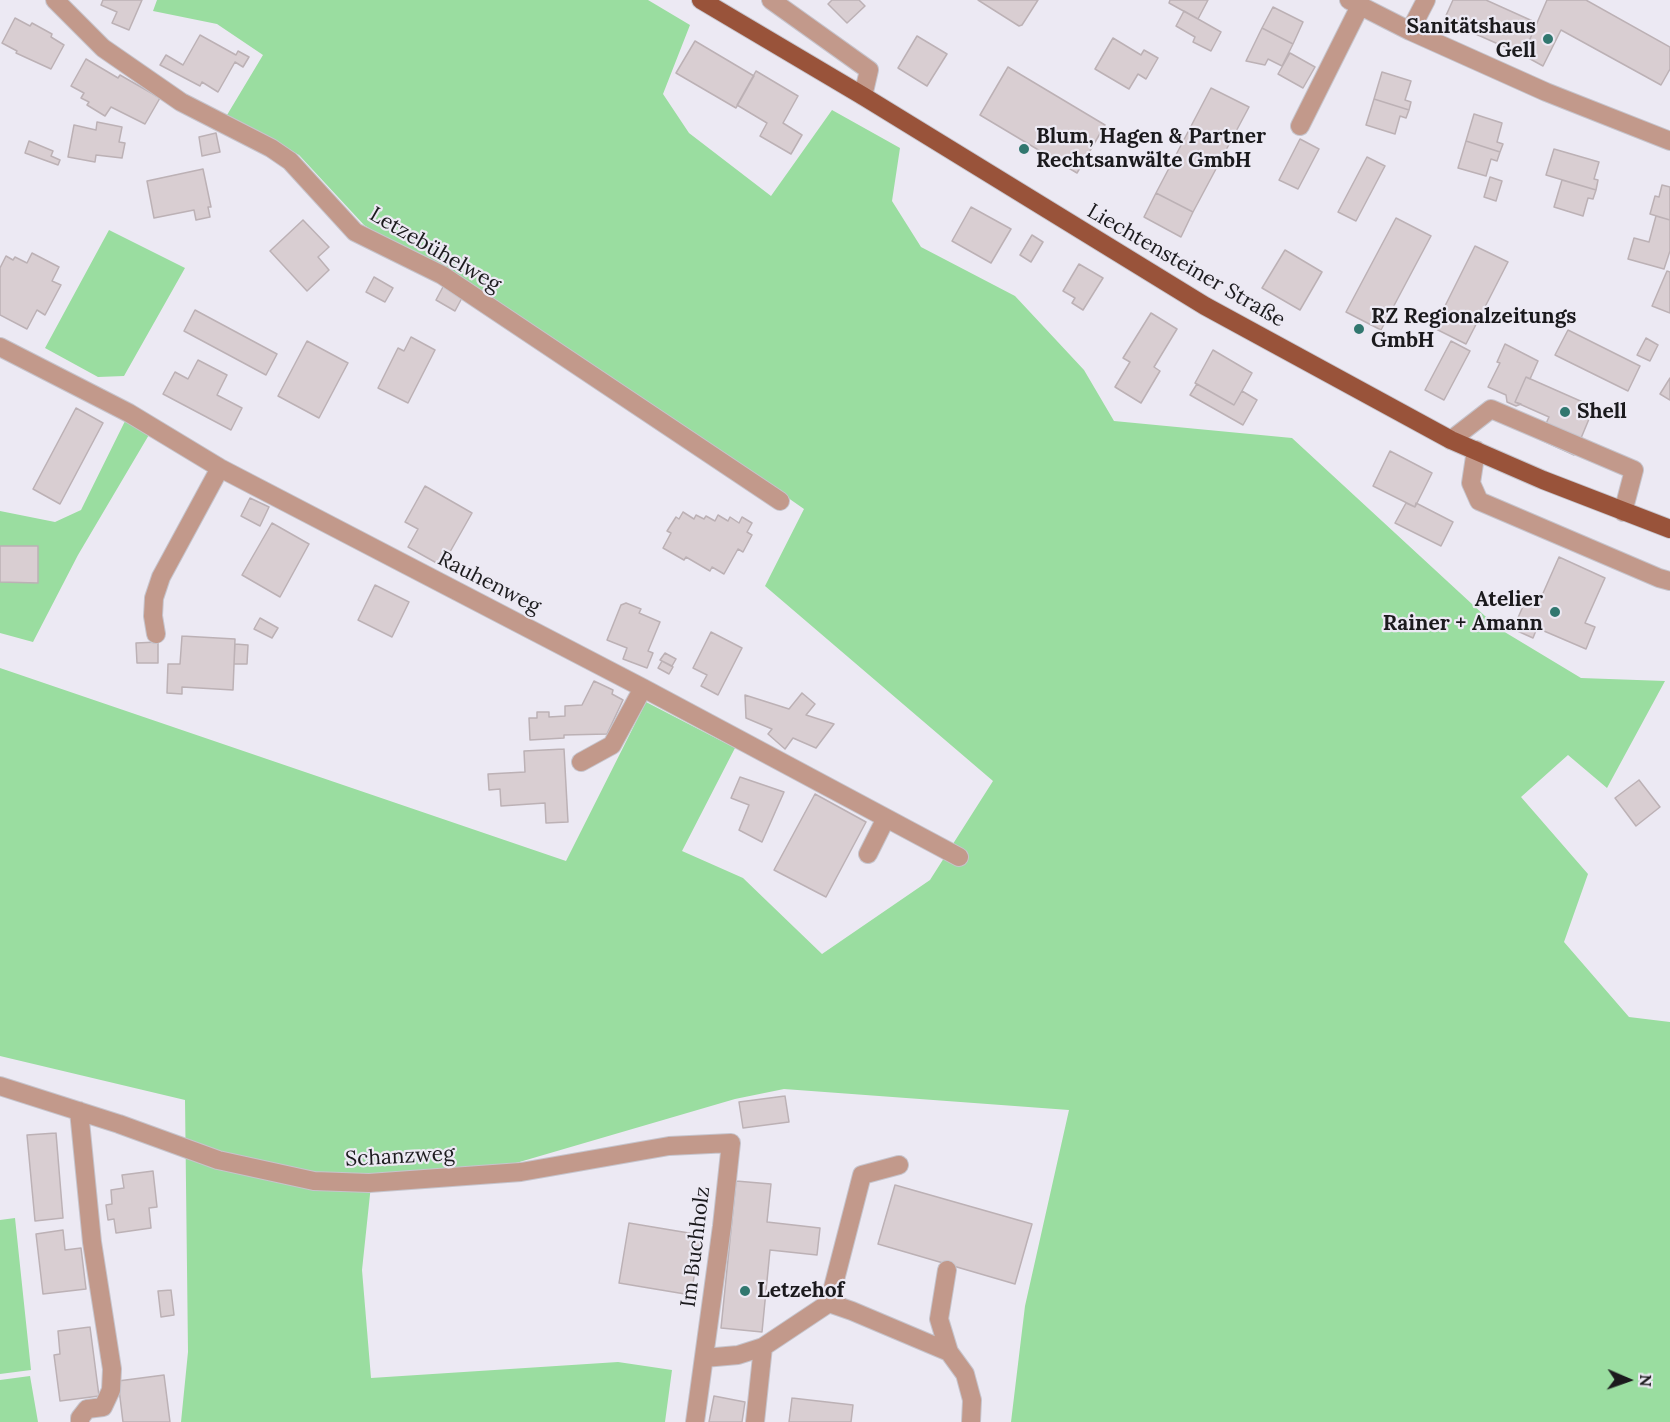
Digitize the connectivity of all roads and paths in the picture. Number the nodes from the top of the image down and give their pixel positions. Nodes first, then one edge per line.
1 (55, 0) edge
2 (701, 0) edge
3 (771, 0) edge
4 (1426, 0) edge
5 (1355, 3) edge
6 (1410, 31) junction
7 (863, 96) junction
8 (1300, 126) dead end
9 (1670, 141) edge
10 (0, 347) edge
11 (1451, 440) junction
12 (1476, 450) junction
13 (220, 468) junction
14 (780, 501) dead end
15 (1623, 512) junction
16 (1670, 529) edge
17 (1670, 581) edge
18 (156, 634) dead end
19 (643, 688) junction
20 (581, 762) dead end
21 (886, 818) junction
22 (868, 854) dead end
23 (959, 857) dead end
24 (0, 1086) edge
25 (79, 1111) junction
26 (731, 1143) joint
27 (899, 1165) dead end
28 (947, 1270) dead end
29 (829, 1303) junction
30 (764, 1347) junction
31 (949, 1352) junction
32 (704, 1358) junction
33 (80, 1422) edge
34 (695, 1422) edge
35 (755, 1422) edge
36 (971, 1422) edge

1 - 14 street, Letzebühelweg
2 - 7 main road, Liechtensteiner Straße
3 - 7 street
4 - 6 street
5 - 6 street
5 - 8 street
6 - 9 street
7 - 11 main road, Liechtensteiner Straße
10 - 13 street, Rauhenweg
11 - 12 main road, Liechtensteiner Straße
11 - 15 street
12 - 15 main road, Liechtensteiner Straße
12 - 17 street
13 - 18 street
13 - 19 street, Rauhenweg
15 - 16 main road, Liechtensteiner Straße
19 - 20 street
19 - 21 street, Rauhenweg
21 - 22 street
21 - 23 street, Rauhenweg
24 - 25 street, Schanzweg
25 - 26 street, Schanzweg
25 - 33 street
26 - 32 street, Im Buchholz
27 - 29 street
28 - 31 street
29 - 30 street
29 - 31 street
30 - 32 street
30 - 35 street
31 - 36 street
32 - 34 street, Im Buchholz

